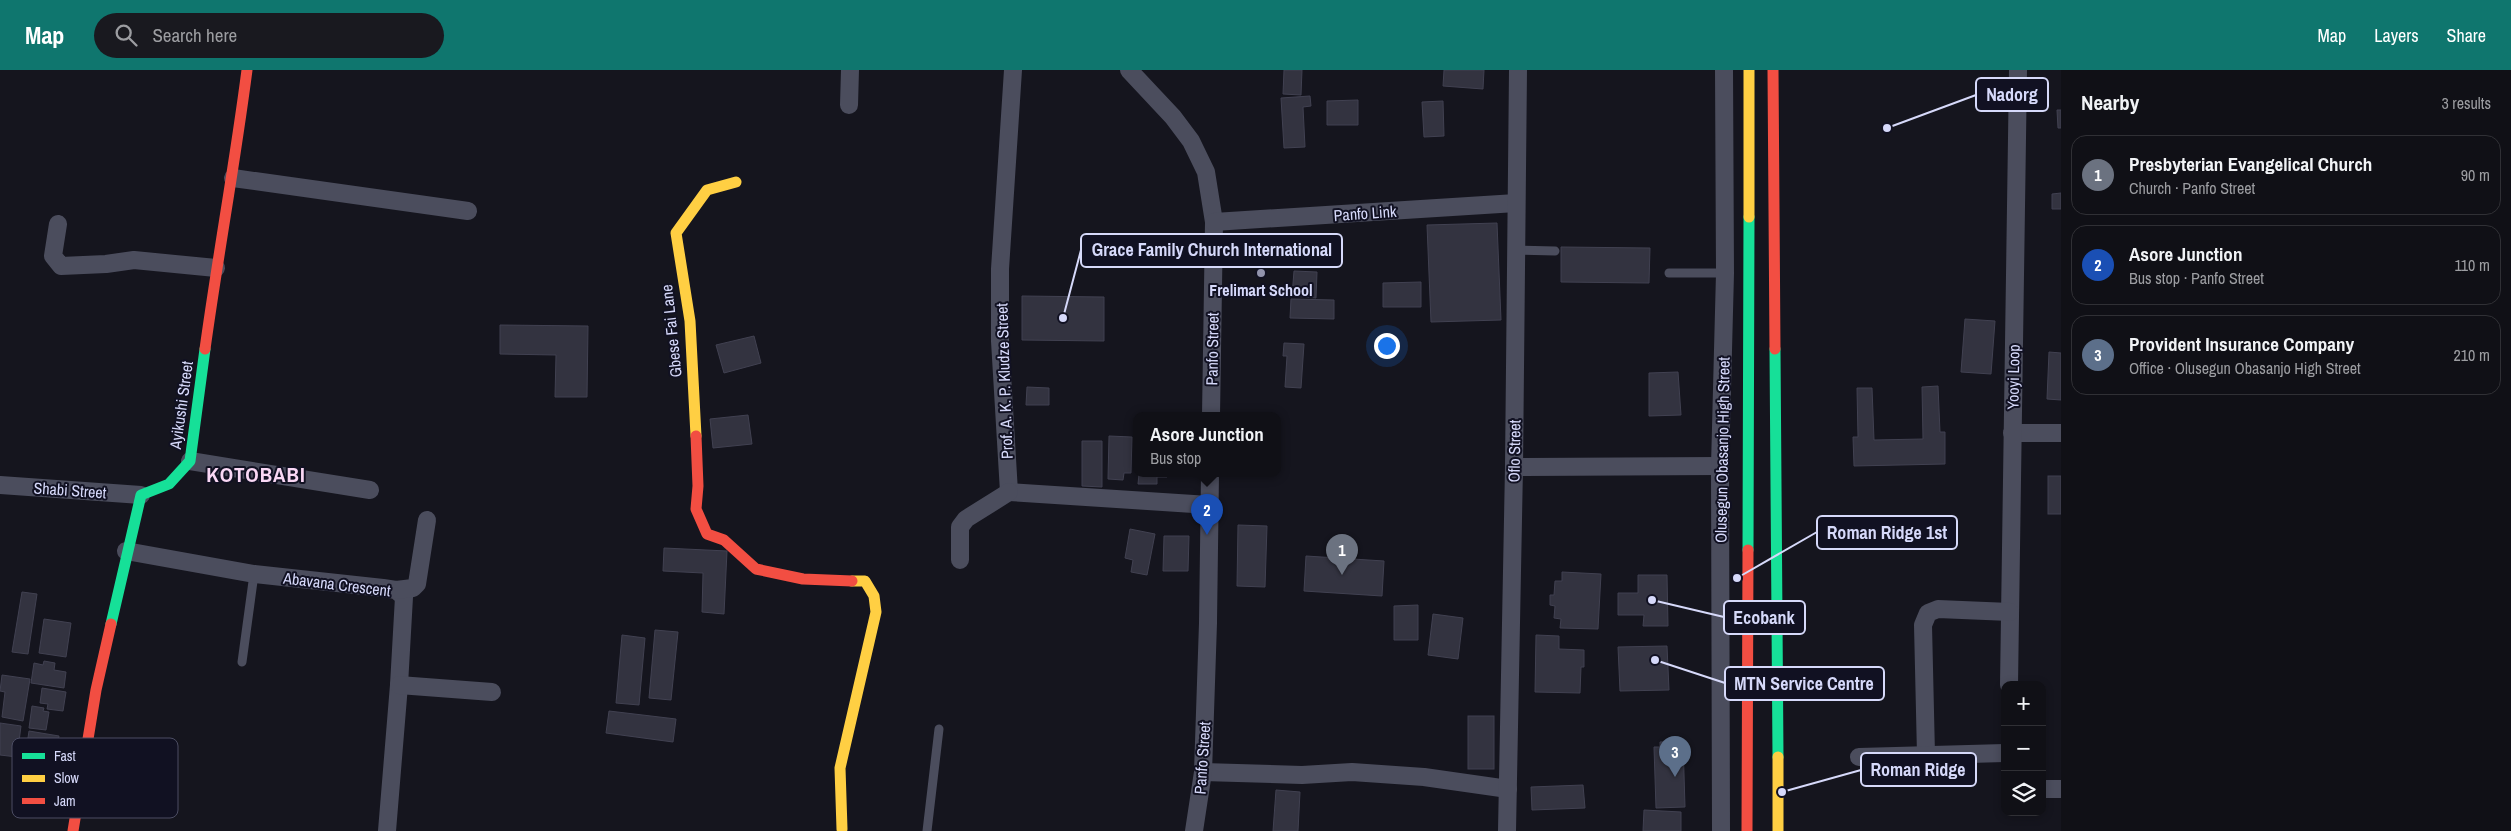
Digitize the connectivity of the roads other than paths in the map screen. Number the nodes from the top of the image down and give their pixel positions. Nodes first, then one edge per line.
1 (247, 70) edge
2 (850, 70) edge
3 (1013, 70) edge
4 (1129, 70) edge
5 (1518, 70) edge
6 (1724, 70) edge
7 (1749, 70) edge
8 (1773, 70) edge
9 (2018, 70) edge
10 (849, 105) dead end
11 (233, 178) junction
12 (736, 182) dead end
13 (1516, 203) junction
14 (468, 211) dead end
15 (1214, 222) junction
16 (58, 224) dead end
17 (1515, 250) junction
18 (1555, 251) dead end
19 (216, 268) junction
20 (1669, 273) dead end
21 (1725, 274) junction
22 (1211, 412) edge
23 (2012, 433) junction
24 (2061, 433) edge
25 (190, 461) junction
26 (1720, 466) junction
27 (1514, 467) junction
28 (1210, 477) edge
29 (0, 485) edge
30 (370, 490) dead end
31 (1009, 492) junction
32 (140, 495) junction
33 (1209, 505) junction
34 (427, 520) dead end
35 (126, 551) junction
36 (960, 560) dead end
37 (254, 574) junction
38 (396, 590) junction
39 (2010, 612) junction
40 (242, 662) dead end
41 (2009, 681) edge
42 (399, 685) junction
43 (492, 692) dead end
44 (939, 729) dead end
45 (88, 738) edge
46 (2001, 754) edge
47 (1926, 755) junction
48 (1859, 757) dead end
49 (1203, 772) junction
50 (2046, 788) edge
51 (1508, 789) junction
52 (2061, 789) edge
53 (75, 818) edge
54 (846, 830) edge
55 (73, 831) edge
56 (386, 831) edge
57 (927, 831) edge
58 (1194, 831) edge
59 (1507, 831) edge
60 (1721, 831) edge
61 (1747, 831) edge
62 (1778, 831) edge

1 - 11 street, Ayikushi Street
2 - 10 street
3 - 31 street, Prof. A. K. P. Kludze Street
4 - 15 street, Panfo Street
5 - 13 street, Oflo Street
6 - 21 street, Olusegun Obasanjo High Street
7 - 61 street, Olusegun Obasanjo High Street
8 - 62 street
9 - 23 street, Yooyi Loop
11 - 14 street
11 - 19 street, Ayikushi Street
12 - 54 street, Gbese Fai Lane
13 - 15 street, Panfo Link
13 - 17 street, Oflo Street
15 - 22 street, Panfo Street
16 - 19 street
17 - 18 lane
17 - 27 street, Oflo Street
19 - 25 street, Ayikushi Street
20 - 21 lane
21 - 26 street, Olusegun Obasanjo High Street
23 - 24 street
23 - 39 street, Yooyi Loop
25 - 30 street
25 - 32 street, Ayikushi Street
26 - 27 street
26 - 60 street, Olusegun Obasanjo High Street
27 - 51 street, Oflo Street
28 - 33 street, Panfo Street
29 - 32 street, Shabi Street
31 - 33 street
31 - 36 street
32 - 35 street
33 - 49 street, Panfo Street
34 - 38 street
35 - 37 street, Abavana Crescent
35 - 45 street
37 - 38 street, Abavana Crescent
37 - 40 lane
38 - 42 street, Abavana Crescent
39 - 41 street, Yooyi Loop
39 - 47 street
42 - 43 street
42 - 56 street, Abavana Crescent
44 - 57 lane
46 - 47 street
47 - 48 street
49 - 51 street
49 - 58 street, Panfo Street
50 - 52 street
51 - 59 street, Oflo Street
53 - 55 street

